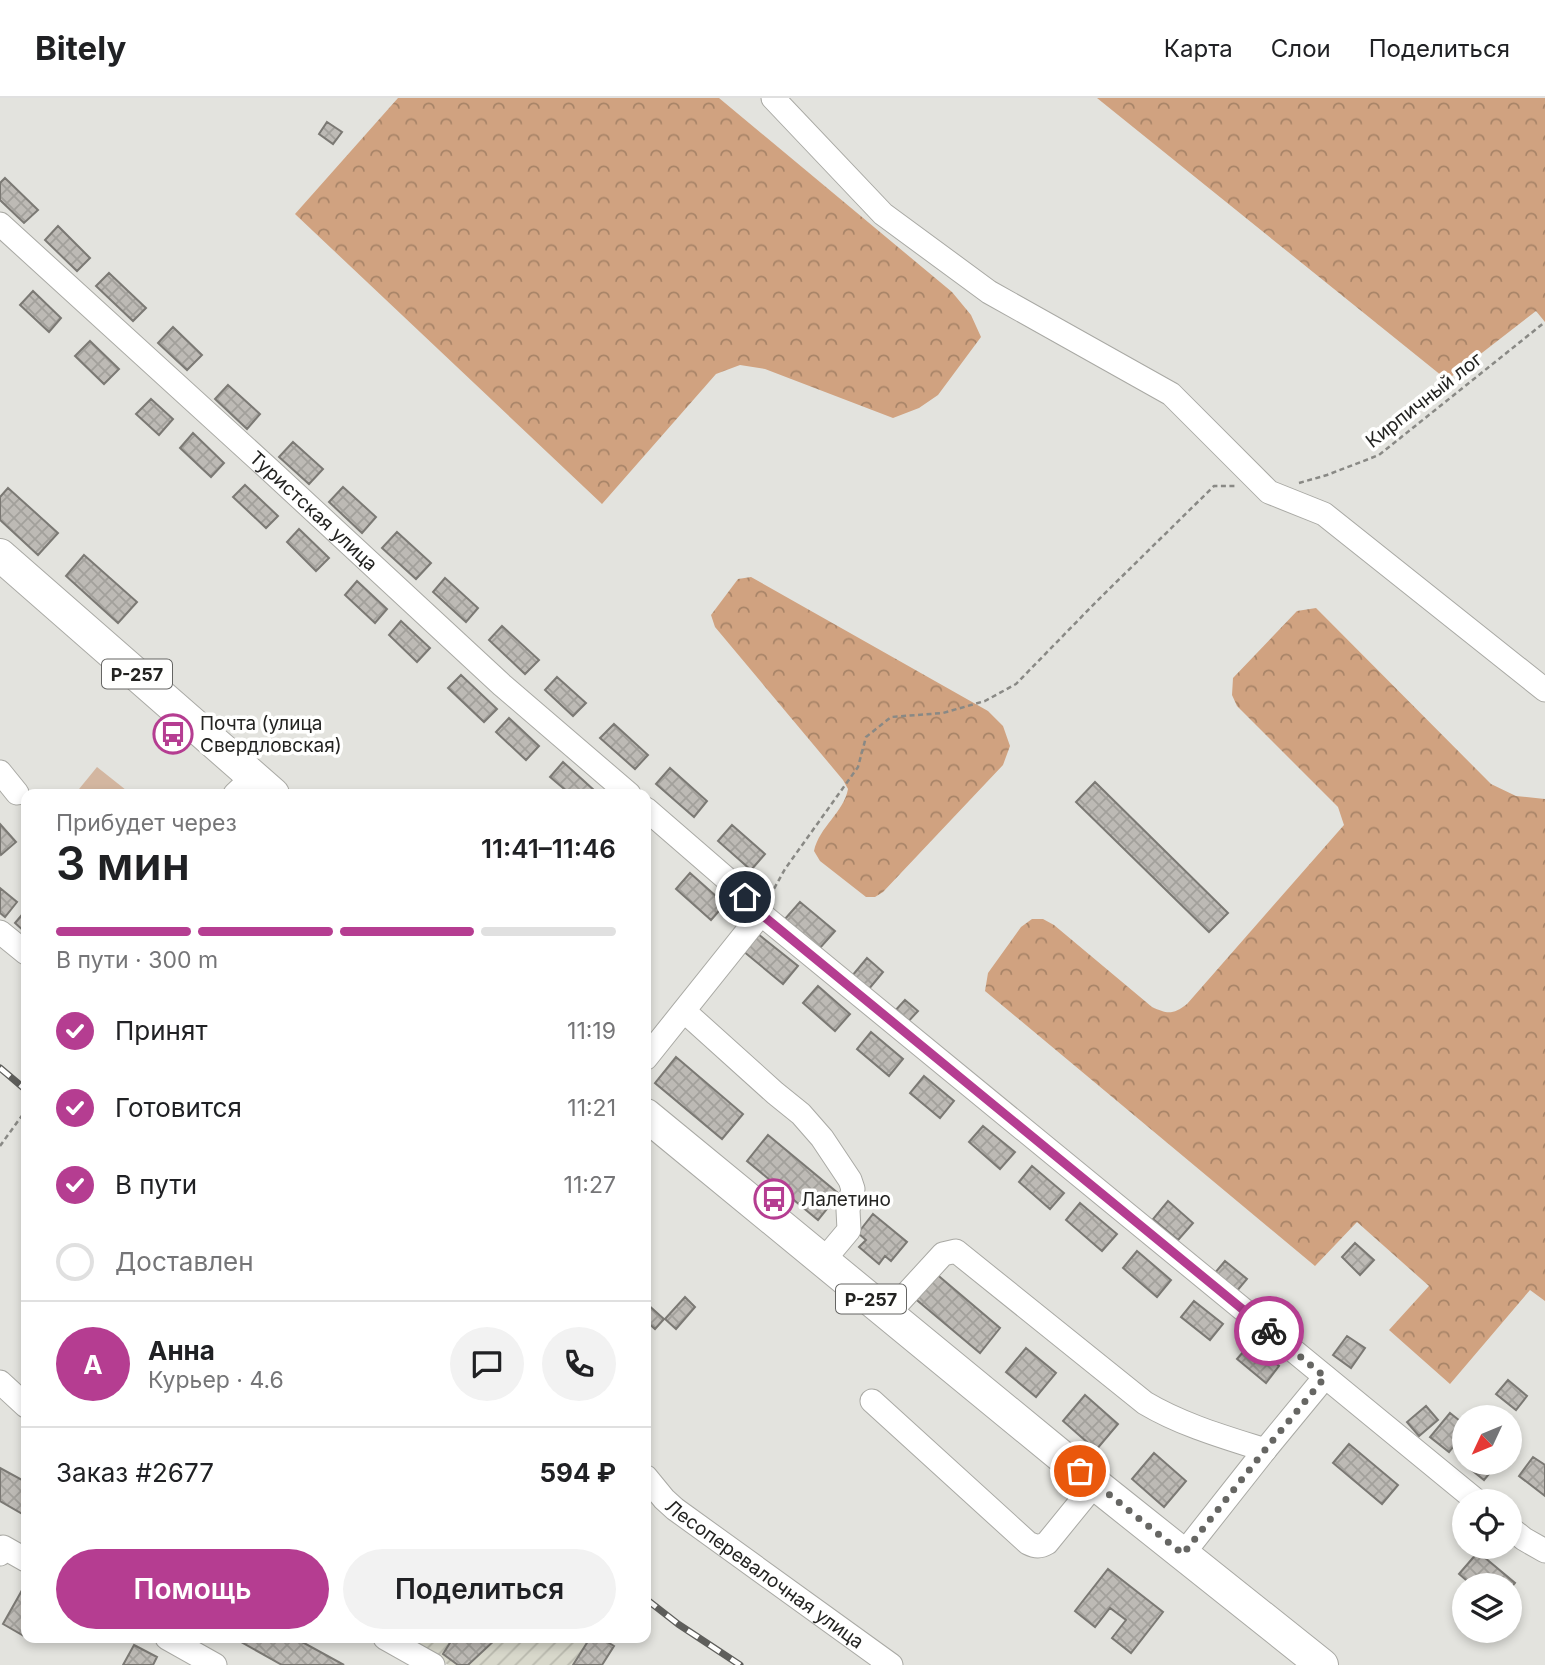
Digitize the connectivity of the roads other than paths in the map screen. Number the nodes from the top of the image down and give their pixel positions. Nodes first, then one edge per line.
1 (773, 98) edge
2 (0, 224) edge
3 (0, 555) edge
4 (1545, 690) edge
5 (0, 772) edge
6 (254, 789) edge
7 (623, 789) edge
8 (17, 793) dead end
9 (651, 813) edge
10 (761, 914) junction
11 (0, 932) edge
12 (21, 949) edge
13 (684, 1011) junction
14 (651, 1052) edge
15 (651, 1119) edge
16 (823, 1261) junction
17 (888, 1314) junction
18 (1325, 1377) junction
19 (0, 1382) edge
20 (21, 1401) edge
21 (872, 1401) dead end
22 (1265, 1450) junction
23 (651, 1483) edge
24 (1095, 1484) junction
25 (1462, 1489) edge
26 (1522, 1537) edge
27 (2, 1550) edge
28 (1545, 1551) edge
29 (1183, 1554) junction
30 (21, 1558) edge
31 (174, 1643) edge
32 (394, 1643) edge
33 (202, 1662) edge
34 (433, 1665) edge
35 (891, 1665) edge
36 (1322, 1665) edge

1 - 4 street
2 - 7 street, Туристская улица
3 - 6 highway, Р-257
5 - 8 street
9 - 10 street
10 - 13 street
10 - 18 street
11 - 12 street
13 - 14 street
13 - 16 street
15 - 16 highway, Р-257
16 - 17 highway, Р-257
17 - 22 street
17 - 24 highway, Р-257
18 - 22 street
18 - 25 street
19 - 20 street
21 - 24 street
22 - 29 street
23 - 35 street, Лесоперевалочная улица
24 - 29 highway, Р-257
26 - 28 street
27 - 30 street
29 - 36 highway, Р-257
31 - 33 street
32 - 34 street

